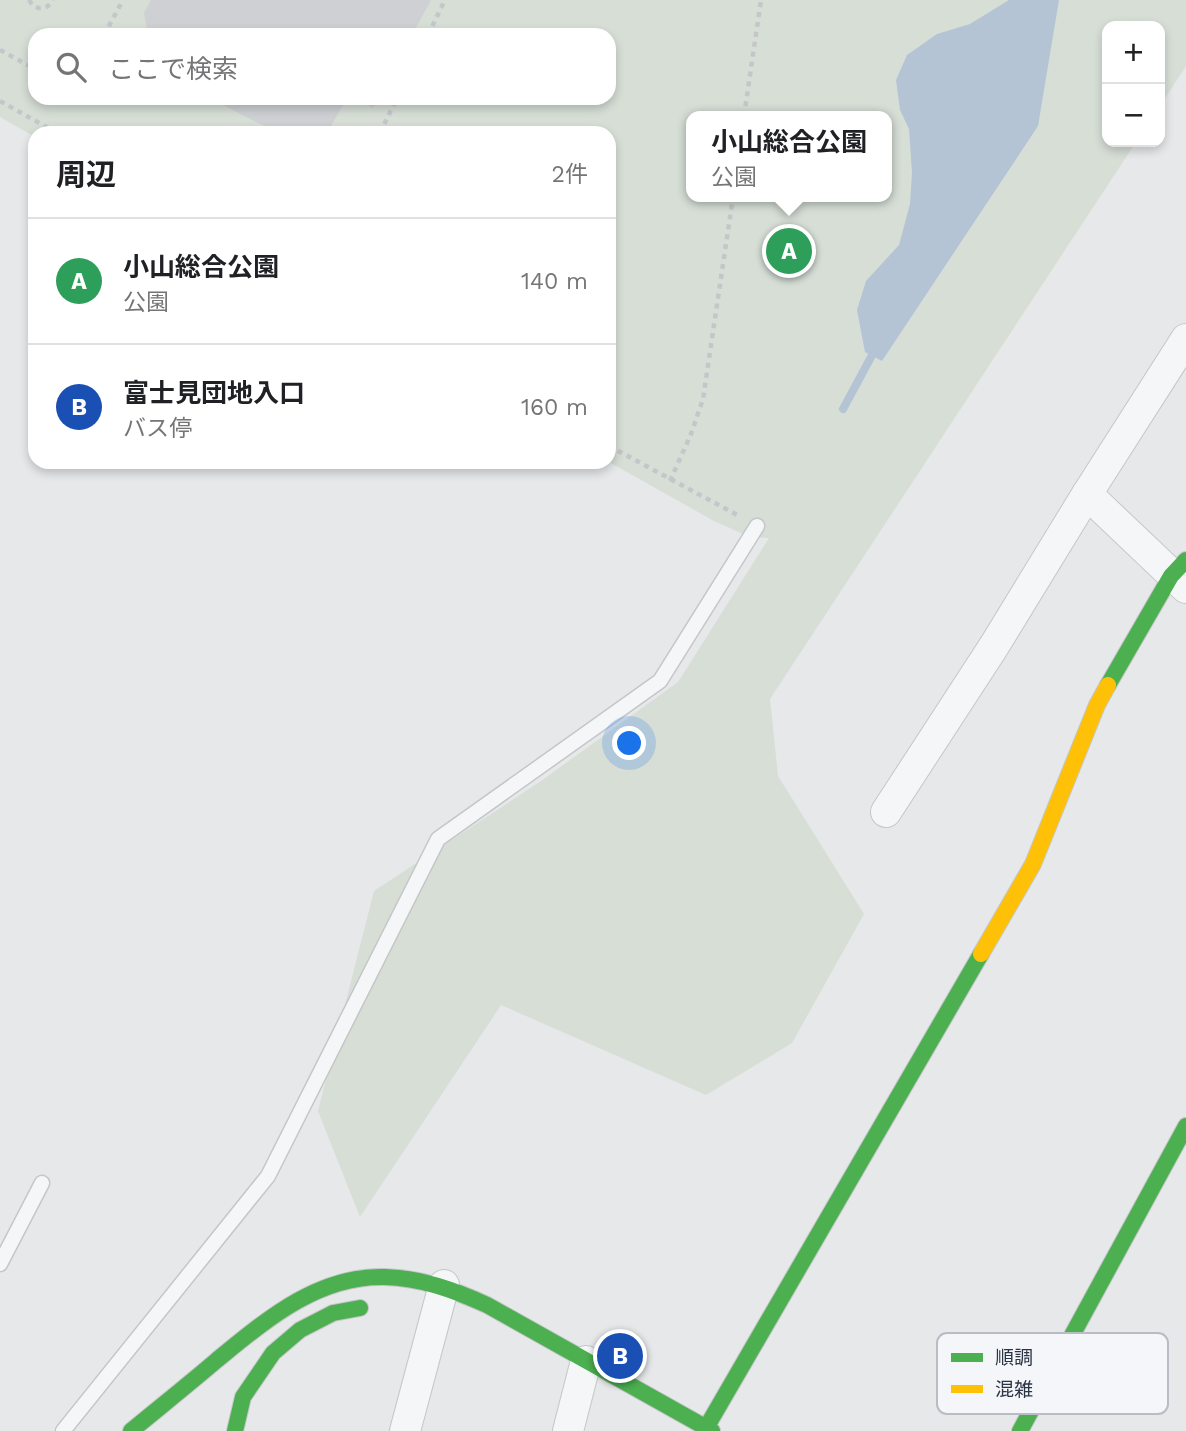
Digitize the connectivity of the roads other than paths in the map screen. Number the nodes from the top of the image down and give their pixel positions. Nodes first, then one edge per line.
1 (1186, 339) edge
2 (1087, 494) junction
3 (757, 526) road end
4 (1181, 574) edge
5 (886, 812) dead end
6 (1186, 1126) edge
7 (41, 1183) dead end
8 (0, 1264) edge
9 (360, 1278) junction
10 (444, 1285) junction
11 (360, 1308) joint
12 (1073, 1333) edge
13 (586, 1362) junction
14 (1029, 1414) edge
15 (709, 1429) edge
16 (63, 1431) edge
17 (131, 1431) edge
18 (235, 1431) edge
19 (405, 1431) edge
20 (568, 1431) edge
21 (1020, 1431) edge

1 - 2 street
2 - 4 street
2 - 5 street
3 - 16 lane
4 - 15 street
6 - 12 street
7 - 8 lane
9 - 10 street
9 - 11 lane
9 - 17 street
10 - 13 street
10 - 19 street
11 - 18 street
13 - 15 street
13 - 20 street
14 - 21 street

